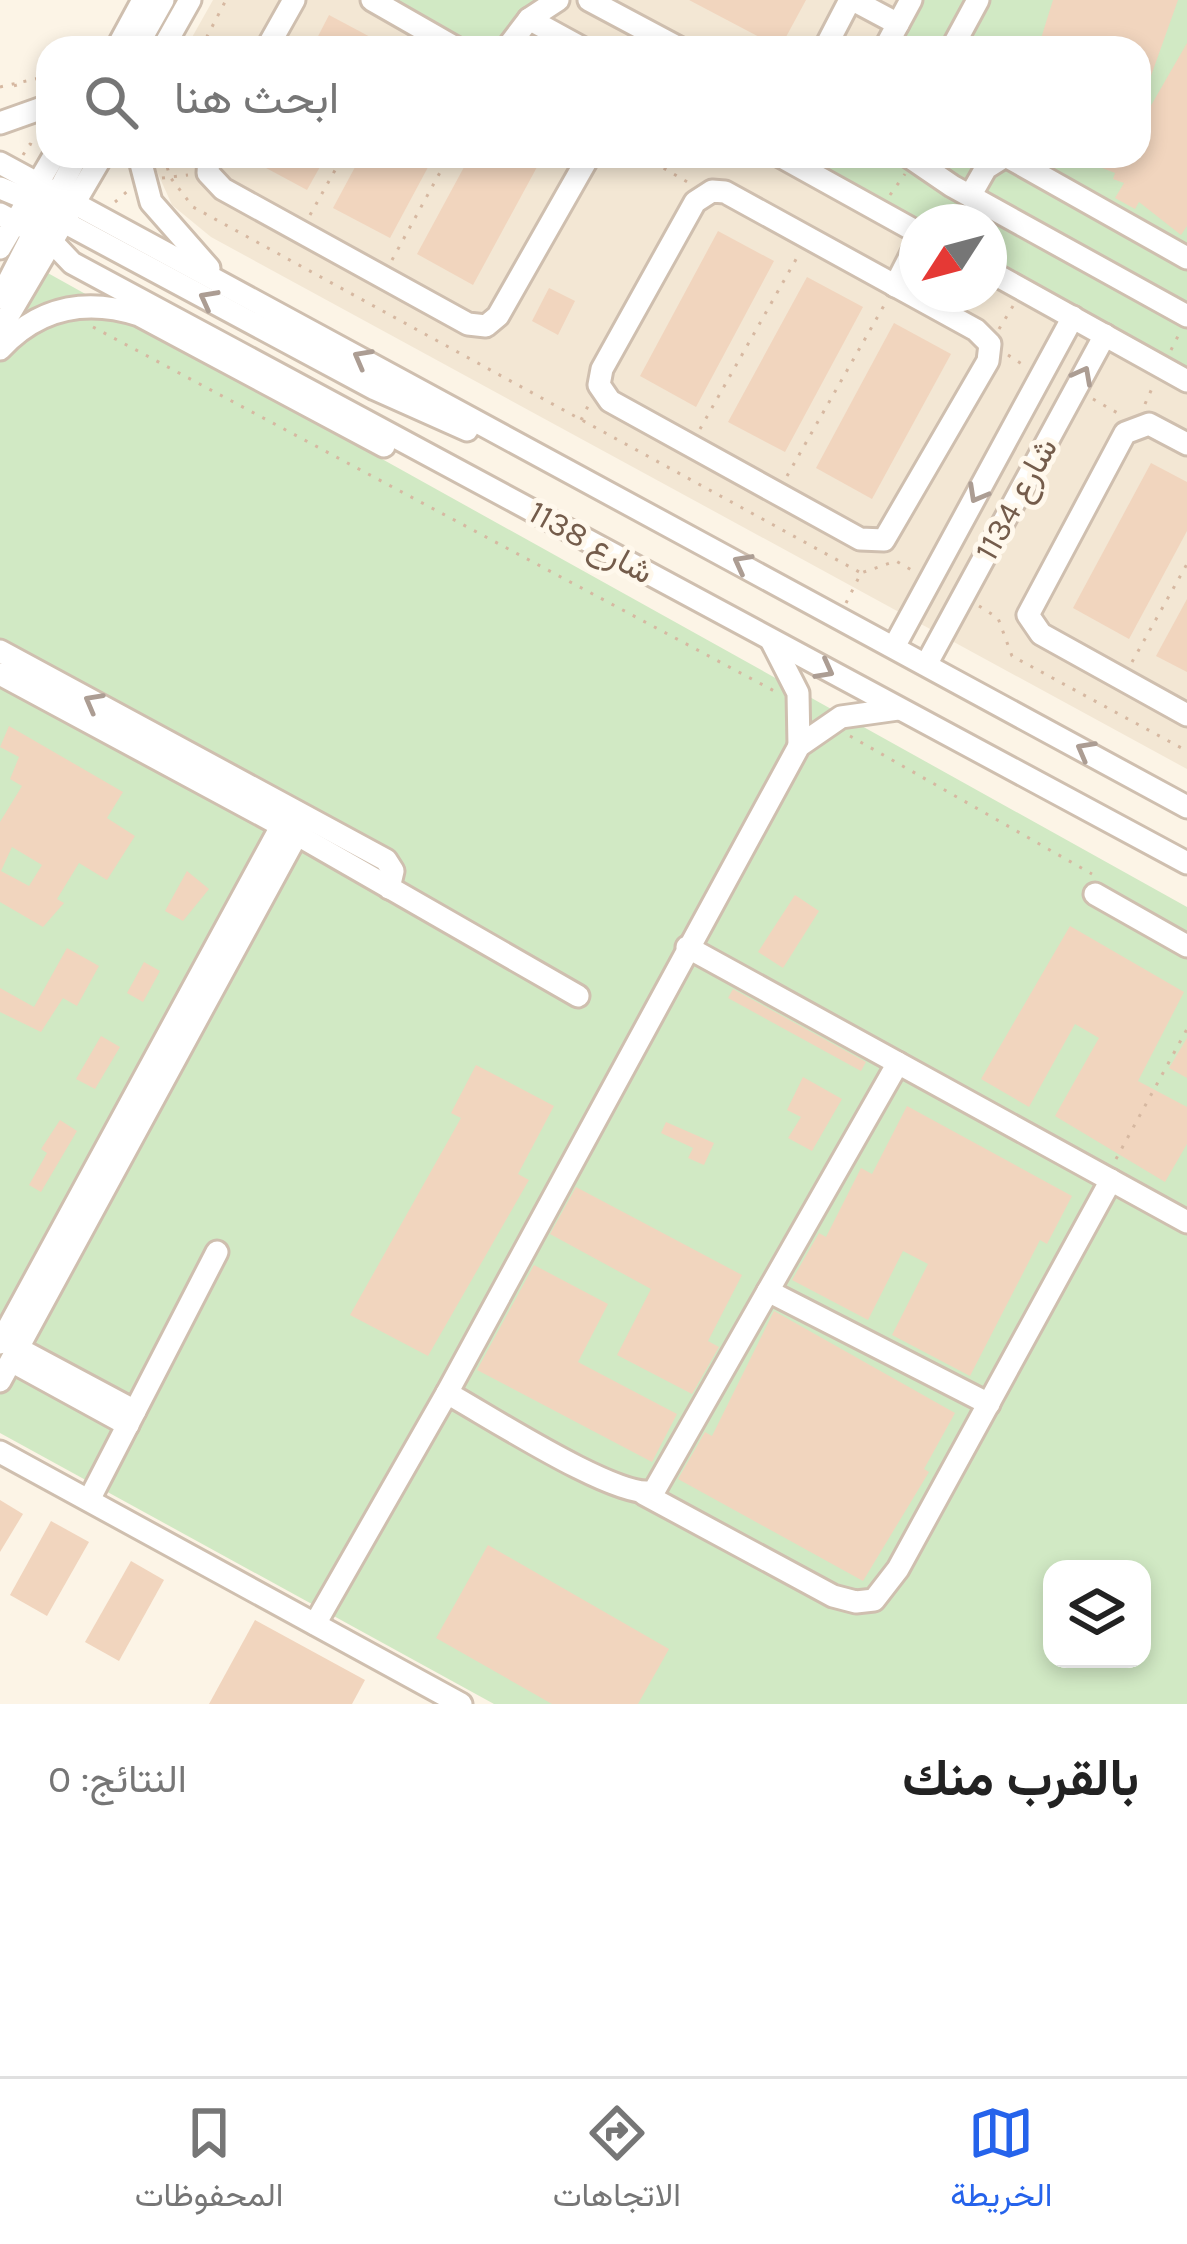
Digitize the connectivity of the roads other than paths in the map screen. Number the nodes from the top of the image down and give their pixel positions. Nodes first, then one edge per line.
1 (143, 0) edge
2 (163, 0) edge
3 (190, 0) edge
4 (294, 0) edge
5 (372, 0) edge
6 (558, 0) edge
7 (589, 0) edge
8 (851, 0) edge
9 (911, 0) edge
10 (978, 0) edge
11 (529, 19) junction
12 (898, 24) junction
13 (124, 36) edge
14 (143, 36) edge
15 (170, 36) edge
16 (274, 36) edge
17 (436, 36) edge
18 (516, 36) edge
19 (560, 36) edge
20 (656, 36) edge
21 (832, 36) edge
22 (892, 36) edge
23 (958, 36) edge
24 (36, 110) edge
25 (0, 123) edge
26 (50, 168) edge
27 (71, 168) edge
28 (90, 168) edge
29 (142, 168) edge
30 (211, 168) edge
31 (582, 168) edge
32 (824, 168) edge
33 (925, 168) edge
34 (986, 168) edge
35 (1026, 168) edge
36 (5, 174) edge
37 (970, 196) junction
38 (48, 211) junction
39 (7, 218) edge
40 (899, 222) edge
41 (0, 248) edge
42 (1187, 258) edge
43 (217, 278) junction
44 (899, 278) edge
45 (1007, 281) edge
46 (895, 286) junction
47 (0, 298) edge
48 (1187, 316) edge
49 (1073, 317) junction
50 (0, 330) edge
51 (1105, 335) junction
52 (0, 349) edge
53 (1187, 382) edge
54 (1187, 444) edge
55 (428, 453) junction
56 (541, 456) junction
57 (772, 642) junction
58 (895, 645) junction
59 (0, 651) edge
60 (927, 663) junction
61 (0, 674) edge
62 (899, 709) junction
63 (1187, 716) edge
64 (799, 746) junction
65 (1187, 806) edge
66 (294, 822) junction
67 (1187, 863) edge
68 (1101, 889) road end
69 (1187, 946) edge
70 (687, 947) junction
71 (578, 996) dead end
72 (898, 1064) junction
73 (1112, 1180) junction
74 (1187, 1222) edge
75 (217, 1252) dead end
76 (768, 1291) junction
77 (4, 1352) edge
78 (447, 1393) junction
79 (988, 1404) junction
80 (131, 1418) junction
81 (0, 1452) edge
82 (644, 1494) junction
83 (89, 1501) junction
84 (315, 1624) junction
85 (461, 1704) edge

1 - 13 street
2 - 14 street
3 - 15 street
4 - 16 street
5 - 17 street
6 - 11 street
7 - 20 street
8 - 12 street
8 - 21 street
9 - 12 street
10 - 23 street
11 - 18 street
11 - 19 street
12 - 22 street
24 - 25 street
26 - 38 street
27 - 38 street
28 - 38 street
29 - 43 street
30 - 31 street
32 - 40 street
33 - 37 street
34 - 37 street
35 - 42 street
36 - 38 street
37 - 48 street
38 - 39 street
38 - 43 street, شارع 1138
38 - 47 street
38 - 50 street
38 - 55 street, شارع 1138
56 -> 38 street
39 - 41 street
56 -> 43 street, شارع 1138
44 - 46 street
45 - 49 street
46 - 46 street
49 - 51 street
49 -> 58 street, شارع 1134
51 - 53 street
60 -> 51 street, شارع 1134
52 - 55 street
54 - 63 street
55 - 57 street, شارع 1138
58 -> 56 street, شارع 1138
57 -> 62 street, شارع 1138
57 - 64 street
58 - 60 street, شارع 1138
66 -> 59 street
65 -> 60 street, شارع 1138
61 - 66 street
62 - 64 street
62 - 67 street, شارع 1138
64 - 70 street
66 - 71 street
66 - 77 street
68 - 69 street
70 - 72 street
70 - 78 street
72 - 73 street
72 - 76 street
73 - 74 street
73 - 79 street
75 - 80 street
76 - 79 street
76 - 82 street
77 - 80 street
78 - 82 street
78 - 84 street
79 - 82 street
80 - 83 street
81 - 83 street
83 - 84 street
84 - 85 street

